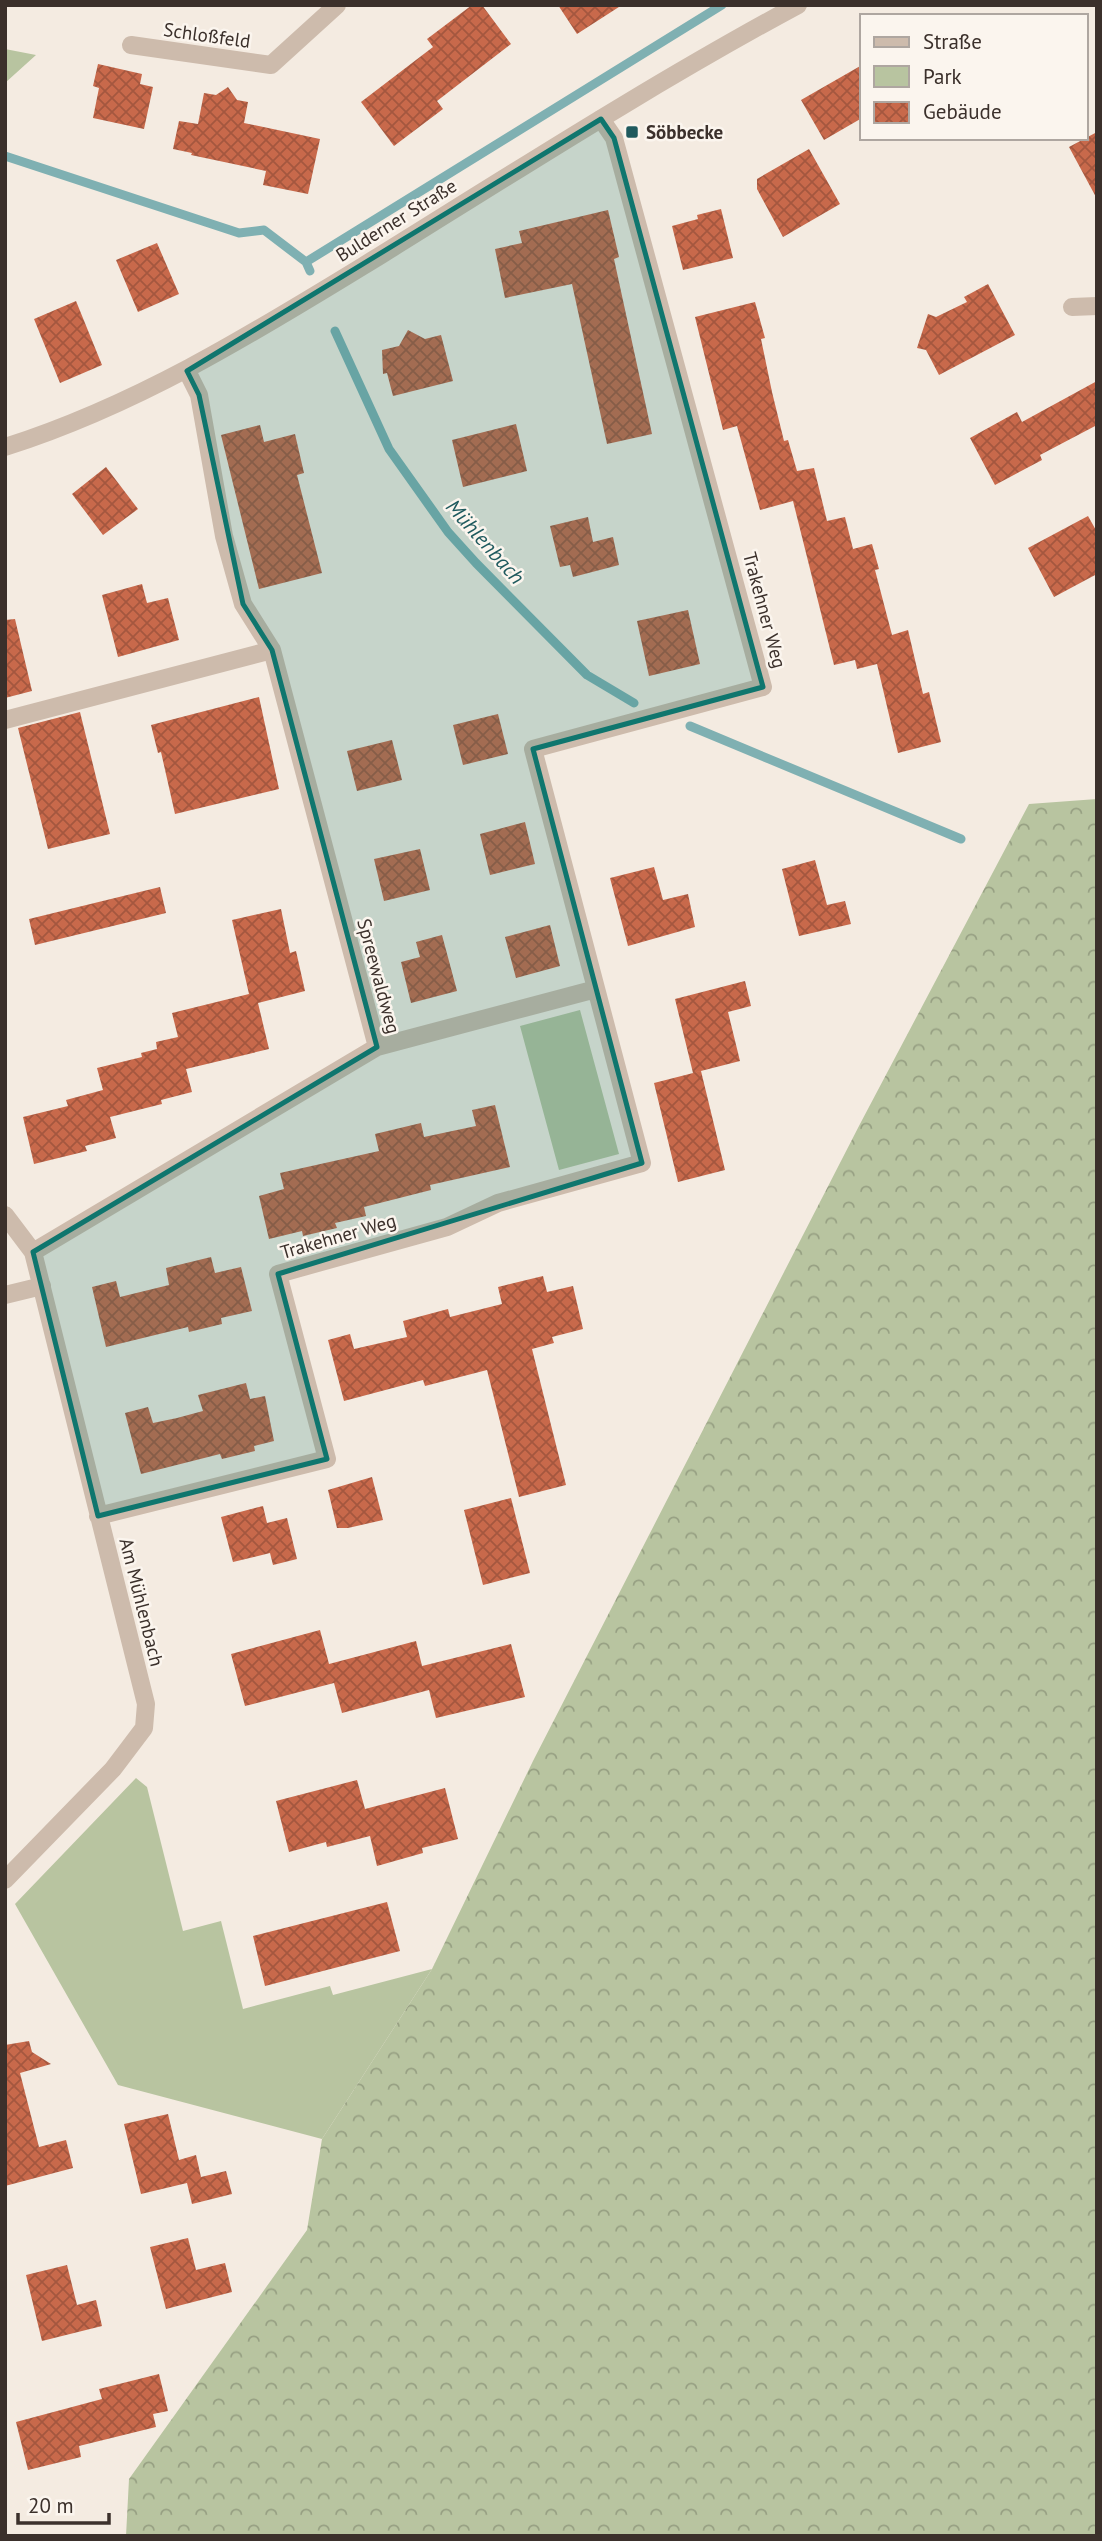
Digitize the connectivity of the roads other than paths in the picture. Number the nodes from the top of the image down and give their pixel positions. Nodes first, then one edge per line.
1 (337, 5) edge
2 (798, 5) edge
3 (131, 45) dead end
4 (601, 119) junction
5 (1097, 306) edge
6 (1072, 307) dead end
7 (187, 371) junction
8 (5, 447) edge
9 (272, 650) junction
10 (5, 720) edge
11 (596, 989) junction
12 (377, 1048) junction
13 (5, 1215) edge
14 (33, 1252) junction
15 (41, 1286) junction
16 (5, 1295) edge
17 (98, 1516) junction
18 (5, 1880) edge

1 - 3 street, Schloßfeld
2 - 4 street, Bulderner Straße
4 - 7 street, Bulderner Straße
4 - 11 street, Trakehner Weg
5 - 6 street
7 - 8 street, Bulderner Straße
7 - 9 street, Spreewaldweg
9 - 10 street
9 - 12 street, Spreewaldweg
11 - 12 street
11 - 17 street, Trakehner Weg
12 - 14 street, Spreewaldweg
13 - 14 street, Am Mühlenbach
14 - 15 street, Am Mühlenbach
15 - 16 street
15 - 17 street, Am Mühlenbach
17 - 18 street, Am Mühlenbach

